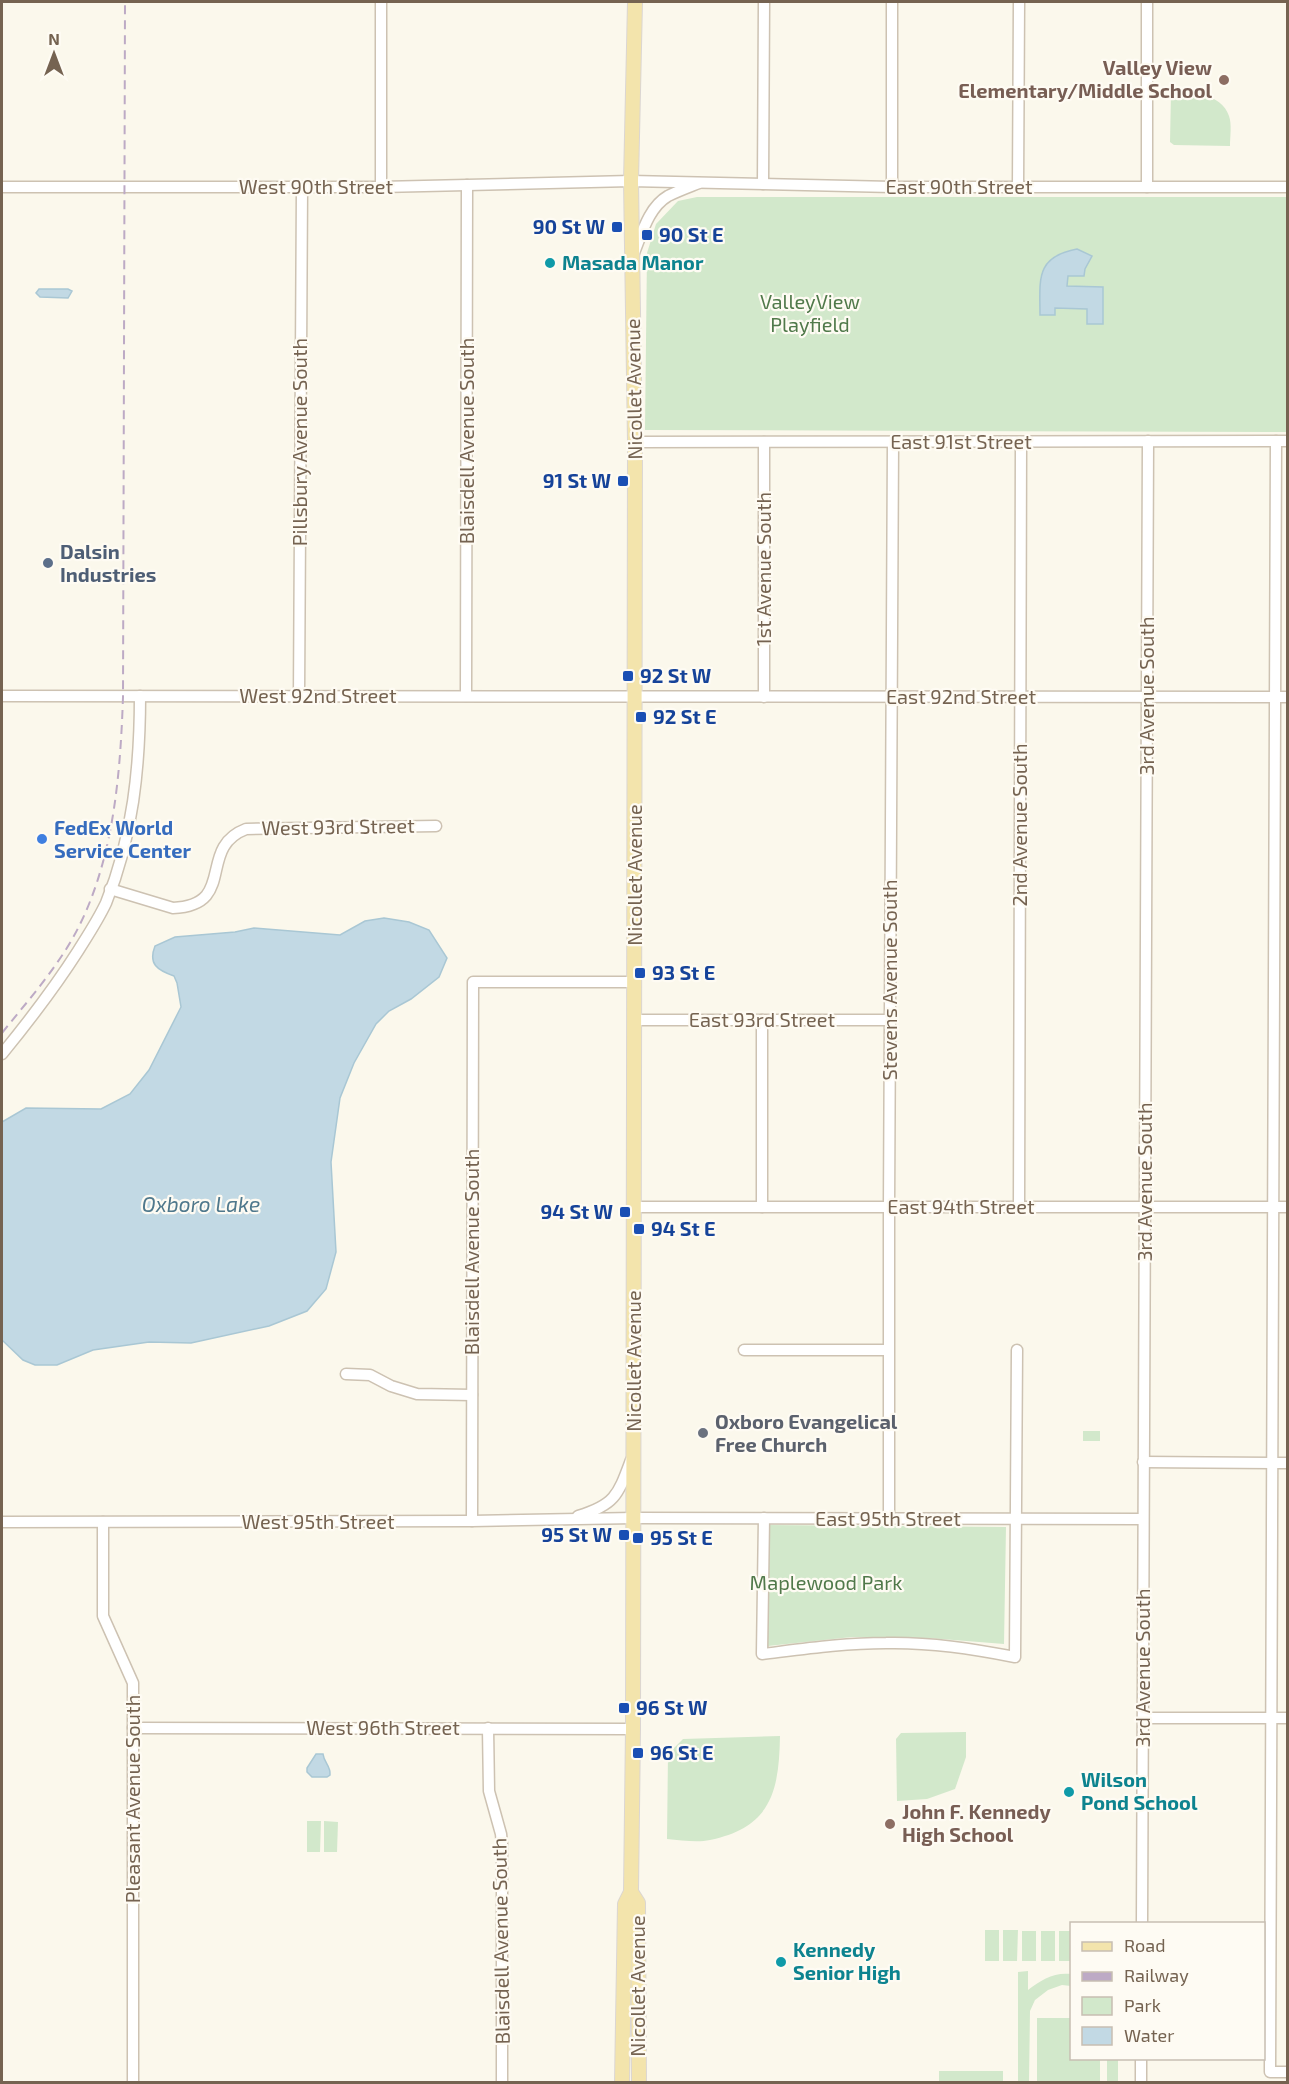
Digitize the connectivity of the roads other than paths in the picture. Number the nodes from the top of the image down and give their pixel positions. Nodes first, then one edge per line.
1 (381, 2) edge
2 (635, 2) edge
3 (764, 2) edge
4 (892, 2) edge
5 (1019, 2) edge
6 (1147, 2) edge
7 (631, 181) junction
8 (704, 182) junction
9 (763, 184) junction
10 (467, 185) junction
11 (2, 187) edge
12 (302, 187) junction
13 (381, 187) junction
14 (892, 187) junction
15 (1018, 187) junction
16 (1147, 187) junction
17 (1287, 187) edge
18 (632, 256) junction
19 (1148, 441) junction
20 (1282, 441) edge
21 (635, 442) junction
22 (764, 442) junction
23 (893, 442) junction
24 (1021, 442) junction
25 (2, 696) edge
26 (140, 696) junction
27 (299, 696) junction
28 (466, 696) junction
29 (635, 696) junction
30 (764, 696) junction
31 (892, 696) junction
32 (1021, 696) junction
33 (1147, 696) junction
34 (1275, 696) junction
35 (1287, 696) edge
36 (436, 826) dead end
37 (111, 889) junction
38 (634, 982) junction
39 (634, 1020) junction
40 (762, 1020) junction
41 (889, 1020) junction
42 (2, 1054) edge
43 (634, 1207) junction
44 (762, 1207) junction
45 (889, 1207) junction
46 (1019, 1207) junction
47 (1146, 1207) junction
48 (1273, 1207) junction
49 (1287, 1207) edge
50 (744, 1350) dead end
51 (888, 1350) junction
52 (1017, 1350) dead end
53 (346, 1374) dead end
54 (472, 1395) junction
55 (634, 1451) junction
56 (1143, 1462) junction
57 (1272, 1463) junction
58 (1287, 1463) edge
59 (634, 1518) junction
60 (764, 1518) junction
61 (889, 1519) junction
62 (1016, 1519) junction
63 (1143, 1519) junction
64 (564, 1520) junction
65 (471, 1521) junction
66 (2, 1522) edge
67 (103, 1522) junction
68 (1143, 1718) junction
69 (1272, 1718) junction
70 (1287, 1718) edge
71 (133, 1728) junction
72 (488, 1728) junction
73 (633, 1729) junction
74 (631, 1892) junction
75 (1142, 1922) edge
76 (1141, 2060) edge
77 (1287, 2072) edge
78 (133, 2082) edge
79 (502, 2082) edge
80 (622, 2082) edge
81 (639, 2082) edge
82 (1141, 2082) edge

1 - 13 street
2 - 7 main road, Nicollet Avenue
3 - 9 street
4 - 14 street
5 - 15 street
6 - 16 street
7 - 8 street, East 90th Street
7 - 10 street, West 90th Street
7 - 18 main road, Nicollet Avenue
8 - 9 street, East 90th Street
8 - 18 street
9 - 14 street, East 90th Street
10 - 13 street, West 90th Street
10 - 28 street, Blaisdell Avenue South
11 - 12 street, West 90th Street
12 - 13 street, West 90th Street
12 - 27 street, Pillsbury Avenue South
14 - 15 street, East 90th Street
15 - 16 street, East 90th Street
16 - 17 street, East 90th Street
18 - 21 main road, Nicollet Avenue
19 - 20 street, East 91st Street
19 - 24 street, East 91st Street
19 - 33 street, 3rd Avenue South
20 - 34 street
21 - 22 street, East 91st Street
21 - 29 main road, Nicollet Avenue
22 - 23 street, East 91st Street
22 - 30 street, 1st Avenue South
23 - 24 street, East 91st Street
23 - 31 street, Stevens Avenue South
24 - 32 street, 2nd Avenue South
25 - 26 street, West 92nd Street
26 - 27 street, West 92nd Street
26 - 37 street
27 - 28 street, West 92nd Street
28 - 29 street, West 92nd Street
29 - 30 street, East 92nd Street
29 - 38 main road, Nicollet Avenue
30 - 31 street, East 92nd Street
31 - 32 street, East 92nd Street
31 - 41 street, Stevens Avenue South
32 - 33 street, East 92nd Street
32 - 46 street, 2nd Avenue South
33 - 34 street, East 92nd Street
33 - 47 street, 3rd Avenue South
34 - 35 street, East 92nd Street
34 - 48 street
36 - 37 street, West 93rd Street
37 - 42 street
38 - 39 main road, Nicollet Avenue
38 - 54 street, Blaisdell Avenue South
39 - 40 street, East 93rd Street
39 - 43 main road, Nicollet Avenue
40 - 41 street, East 93rd Street
40 - 44 street
41 - 45 street, Stevens Avenue South
43 - 44 street, East 94th Street
43 - 55 main road, Nicollet Avenue
44 - 45 street, East 94th Street
45 - 46 street, East 94th Street
45 - 51 street, Stevens Avenue South
46 - 47 street, East 94th Street
47 - 48 street, East 94th Street
47 - 56 street, 3rd Avenue South
48 - 49 street, East 94th Street
48 - 57 street
50 - 51 street
51 - 61 street, Stevens Avenue South
52 - 62 street
53 - 54 street
54 - 65 street, Blaisdell Avenue South
55 - 59 main road, Nicollet Avenue
55 - 64 street
56 - 57 street
56 - 63 street, 3rd Avenue South
57 - 58 street
57 - 69 street
59 - 60 street, East 95th Street
59 - 64 street, West 95th Street
59 - 73 main road, Nicollet Avenue
60 - 61 street, East 95th Street
60 - 62 street
61 - 62 street, East 95th Street
62 - 63 street, East 95th Street
63 - 68 street, 3rd Avenue South
64 - 65 street, West 95th Street
65 - 67 street, West 95th Street
66 - 67 street, West 95th Street
67 - 71 street, Pleasant Avenue South
68 - 69 street
68 - 75 street, 3rd Avenue South
69 - 70 street
69 - 77 street
71 - 72 street, West 96th Street
71 - 78 street, Pleasant Avenue South
72 - 73 street, West 96th Street
72 - 79 street, Blaisdell Avenue South
73 - 74 main road, Nicollet Avenue
74 - 80 main road, Nicollet Avenue
74 - 81 main road, Nicollet Avenue
76 - 82 street

